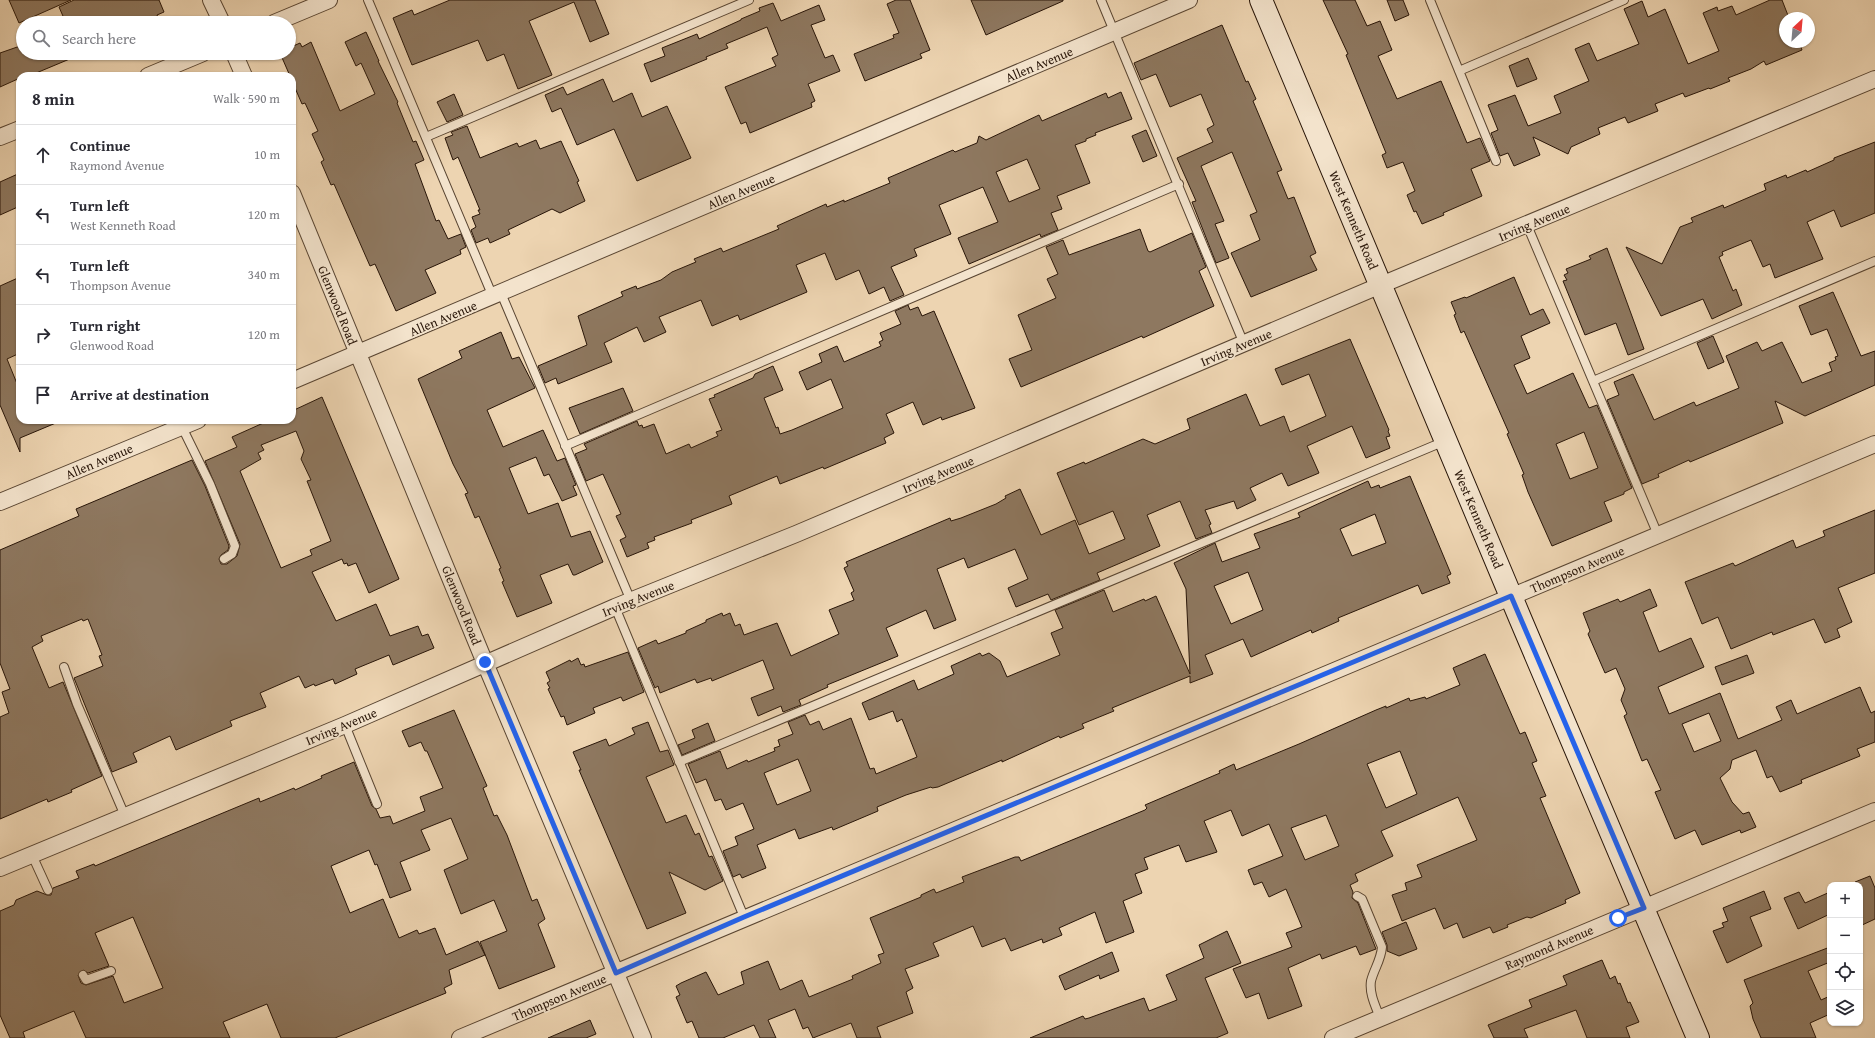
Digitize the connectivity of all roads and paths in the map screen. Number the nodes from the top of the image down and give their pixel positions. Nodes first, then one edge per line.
1 (211, 0) edge
2 (329, 0) edge
3 (368, 0) edge
4 (749, 0) edge
5 (1101, 0) edge
6 (1189, 0) edge
7 (1262, 0) edge
8 (1430, 0) edge
9 (1624, 0) edge
10 (219, 16) edge
11 (291, 16) edge
12 (1114, 32) junction
13 (186, 60) edge
14 (237, 60) edge
15 (1459, 71) junction
16 (158, 72) edge
17 (242, 72) edge
18 (1875, 79) edge
19 (16, 131) edge
20 (0, 137) edge
21 (426, 137) junction
22 (1496, 160) dead end
23 (1179, 184) junction
24 (296, 203) edge
25 (1527, 225) junction
26 (1875, 262) edge
27 (1381, 285) junction
28 (497, 295) junction
29 (1244, 344) junction
30 (358, 354) junction
31 (296, 379) edge
32 (1593, 380) junction
33 (189, 424) edge
34 (182, 427) junction
35 (1446, 440) junction
36 (1875, 444) edge
37 (565, 446) junction
38 (0, 502) edge
39 (1658, 535) junction
40 (224, 559) dead end
41 (1511, 596) junction
42 (631, 601) junction
43 (615, 607) junction
44 (485, 662) junction
45 (64, 667) dead end
46 (345, 725) junction
47 (679, 762) junction
48 (377, 804) dead end
49 (1875, 811) edge
50 (125, 816) junction
51 (32, 855) junction
52 (0, 868) edge
53 (48, 890) dead end
54 (1357, 896) dead end
55 (1644, 908) junction
56 (744, 917) junction
57 (111, 971) dead end
58 (616, 973) junction
59 (82, 975) dead end
60 (1380, 1018) junction
61 (460, 1038) edge
62 (643, 1038) edge
63 (1333, 1038) edge
64 (1698, 1038) edge

1 - 10 street
2 - 11 street
3 - 21 lane
4 - 21 lane
5 - 12 lane
6 - 12 street, Allen Avenue
7 - 27 street, West Kenneth Road
8 - 15 lane
9 - 15 lane
12 - 23 lane
12 - 28 street, Allen Avenue
13 - 16 street
14 - 17 street
15 - 22 lane
18 - 25 street, Irving Avenue
19 - 20 street
21 - 28 lane
23 - 29 lane
23 - 37 lane
24 - 30 street, Glenwood Road
25 - 27 street, Irving Avenue
25 - 32 lane
26 - 32 lane
27 - 29 street, Irving Avenue
27 - 35 street, West Kenneth Road
28 - 30 street, Allen Avenue
28 - 37 lane
29 - 42 street, Irving Avenue
30 - 31 street, Allen Avenue
30 - 44 street, Glenwood Road
32 - 39 lane
33 - 34 street, Allen Avenue
34 - 38 street, Allen Avenue
34 - 40 lane
35 - 41 street, West Kenneth Road
35 - 47 lane
36 - 39 street, Thompson Avenue
37 - 42 lane
39 - 41 street, Thompson Avenue
41 - 55 street, West Kenneth Road
41 - 56 street, Thompson Avenue
42 - 43 street, Irving Avenue
43 - 44 street, Irving Avenue
43 - 47 lane
44 - 46 street, Irving Avenue
44 - 58 street, Glenwood Road
45 - 50 lane
46 - 48 lane
46 - 50 street, Irving Avenue
47 - 56 lane
49 - 55 street, Raymond Avenue
50 - 51 street, Irving Avenue
51 - 52 street, Irving Avenue
51 - 53 lane
54 - 60 lane
55 - 60 street, Raymond Avenue
55 - 64 street, West Kenneth Road
56 - 58 street, Thompson Avenue
57 - 59 lane
58 - 61 street, Thompson Avenue
58 - 62 street, Glenwood Road
60 - 63 street, Raymond Avenue

